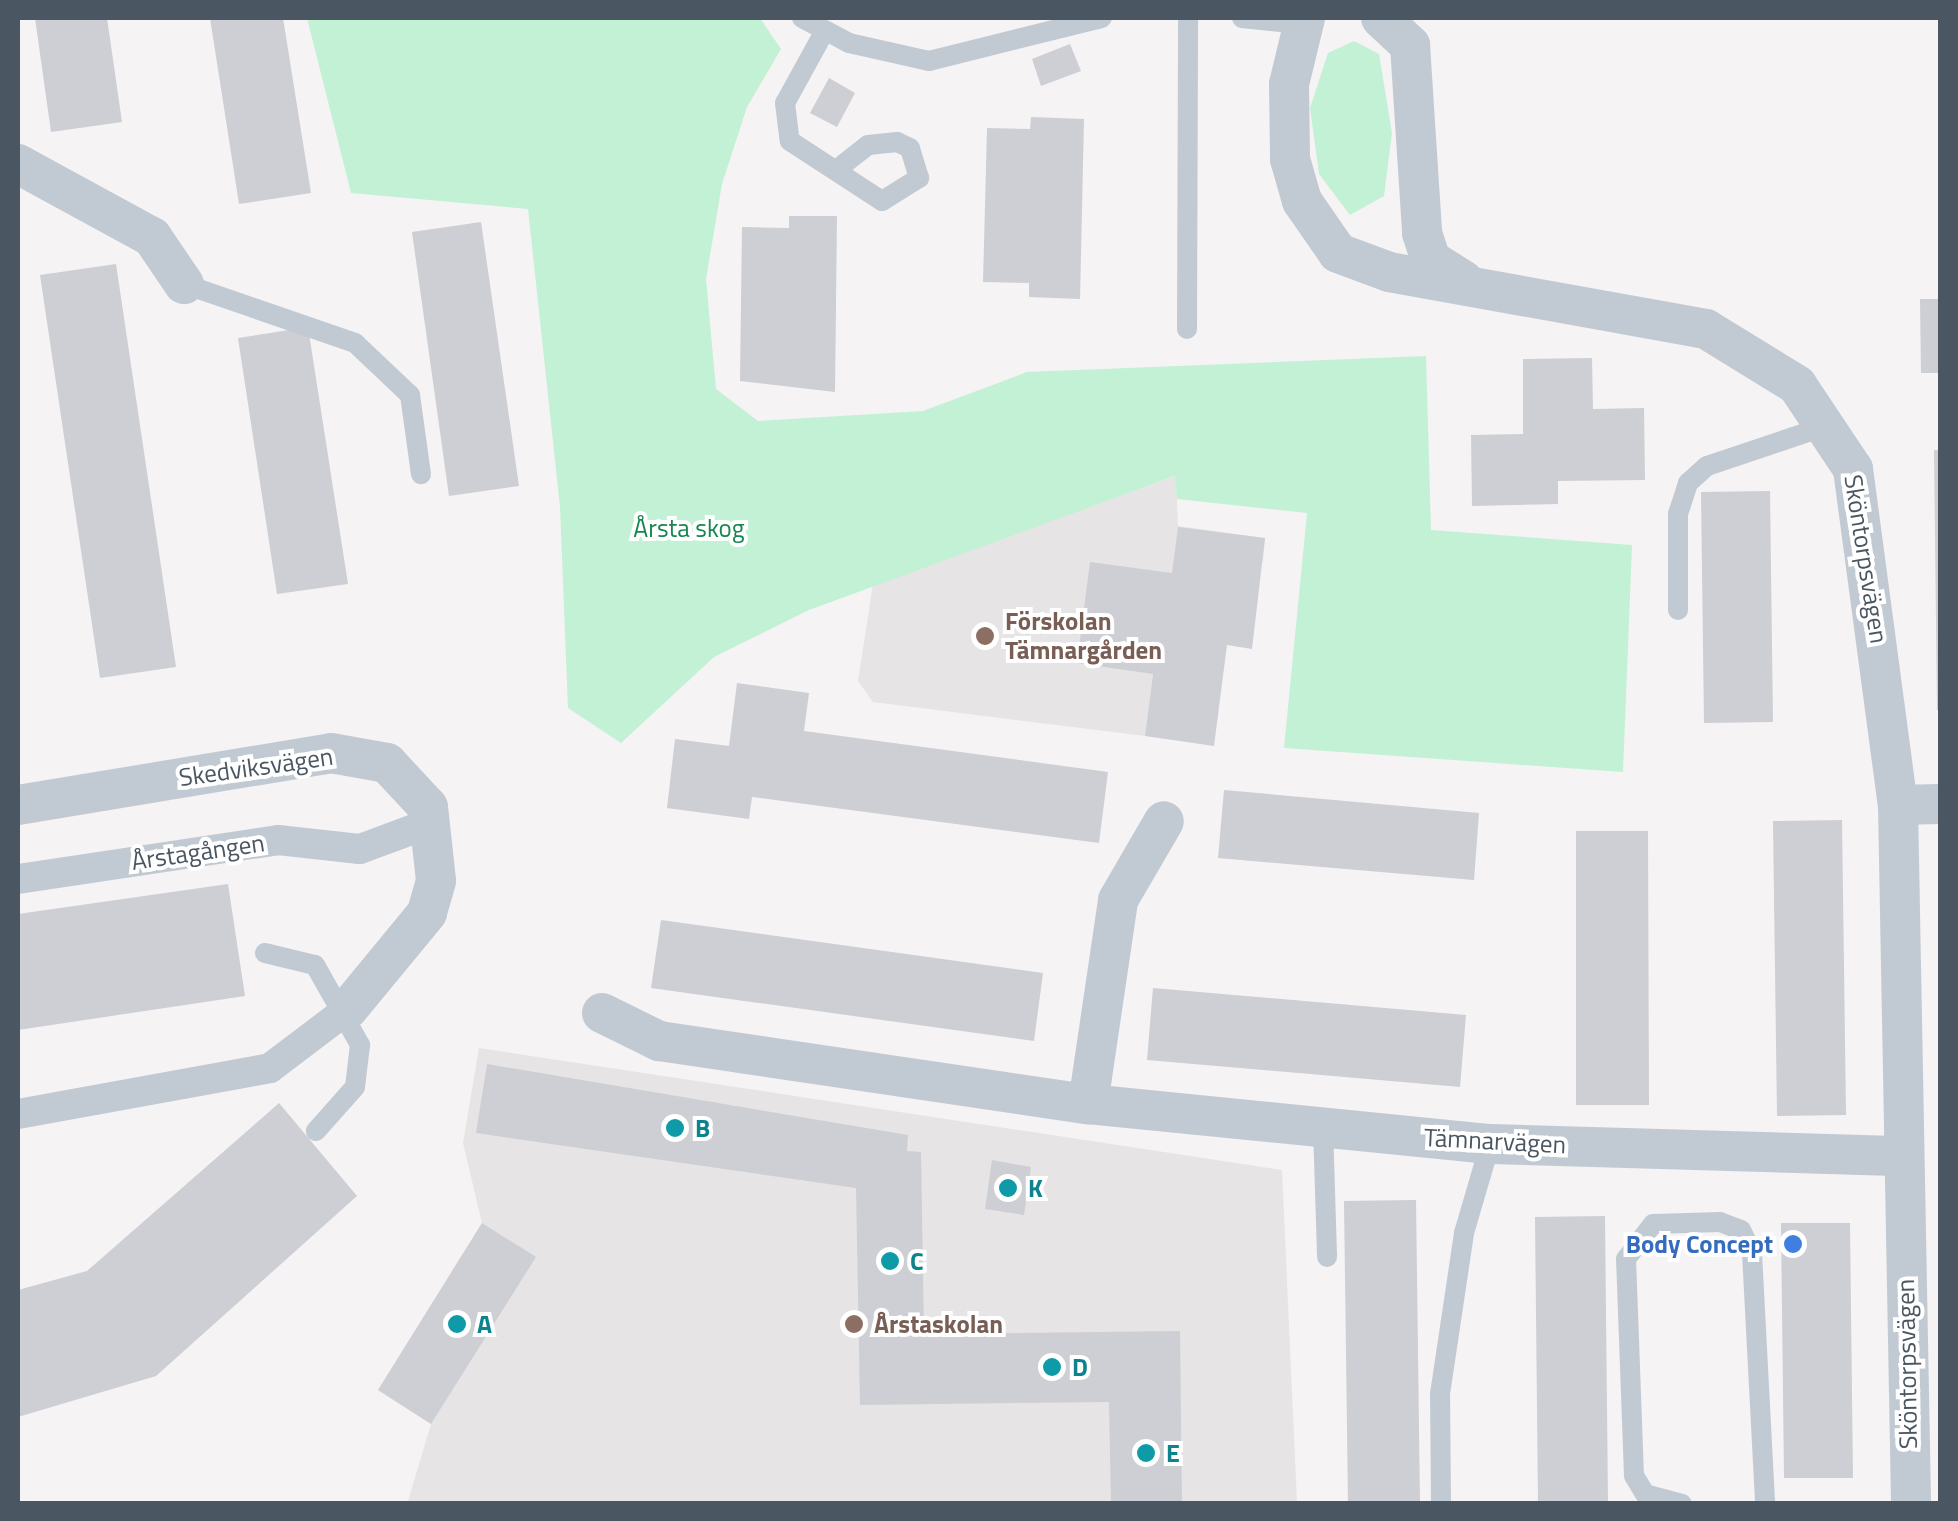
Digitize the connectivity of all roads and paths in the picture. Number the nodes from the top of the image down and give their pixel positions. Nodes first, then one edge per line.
1 (802, 18) edge
2 (1102, 18) edge
3 (1188, 18) edge
4 (1242, 18) edge
5 (1301, 20) edge
6 (1396, 21) edge
7 (823, 34) junction
8 (18, 164) edge
9 (837, 169) dead end
10 (1463, 280) junction
11 (184, 284) joint
12 (1186, 329) dead end
13 (1831, 424) junction
14 (421, 474) dead end
15 (1678, 610) dead end
16 (1940, 804) edge
17 (18, 805) edge
18 (1898, 806) junction
19 (432, 822) junction
20 (1164, 822) dead end
21 (18, 879) edge
22 (265, 952) dead end
23 (348, 1009) junction
24 (602, 1013) dead end
25 (1088, 1104) junction
26 (18, 1114) edge
27 (1323, 1127) junction
28 (316, 1132) dead end
29 (1490, 1144) junction
30 (1903, 1156) junction
31 (1327, 1258) dead end
32 (1440, 1504) edge
33 (1682, 1504) edge
34 (1765, 1504) edge
35 (1910, 1504) edge

1 - 7 lane
2 - 7 lane
3 - 12 lane
4 - 5 lane
5 - 10 street, Sköntorpsvägen
6 - 10 street
7 - 9 lane
8 - 11 street
10 - 13 street, Sköntorpsvägen
11 - 14 lane
13 - 15 lane
13 - 18 street, Sköntorpsvägen
16 - 18 street
17 - 19 street, Skedviksvägen
18 - 30 street, Sköntorpsvägen
19 - 21 street, Årstagången
19 - 23 street, Skedviksvägen
20 - 25 street
22 - 23 lane
23 - 26 street, Skedviksvägen
23 - 28 lane
24 - 25 street, Tämnarvägen
25 - 27 street, Tämnarvägen
27 - 29 street, Tämnarvägen
27 - 31 lane
29 - 30 street, Tämnarvägen
29 - 32 lane
30 - 35 street, Sköntorpsvägen
33 - 34 lane

